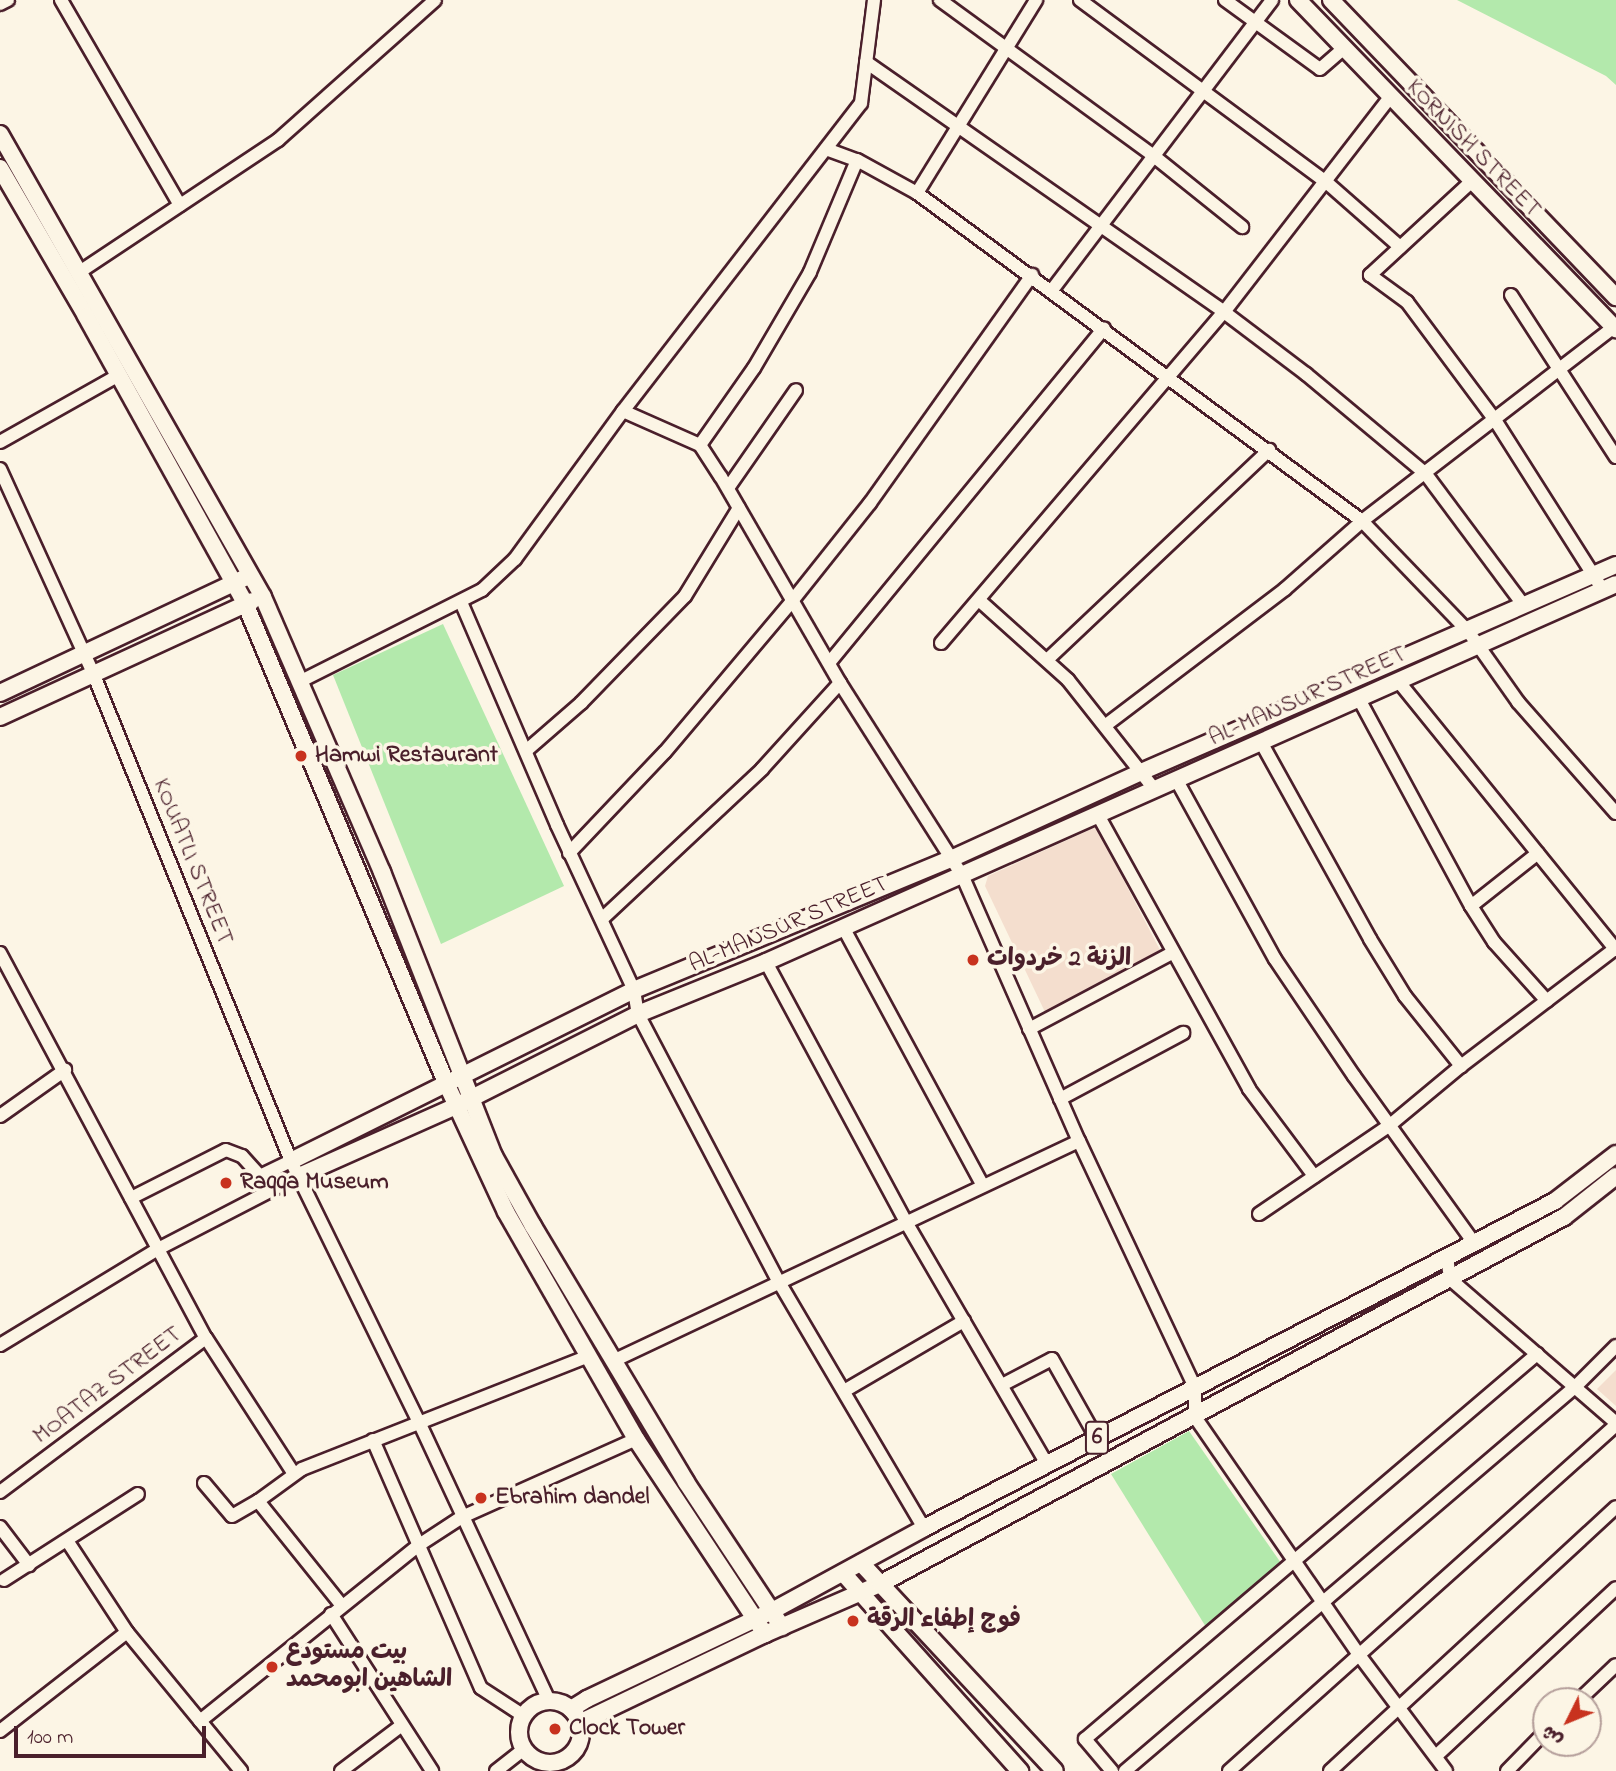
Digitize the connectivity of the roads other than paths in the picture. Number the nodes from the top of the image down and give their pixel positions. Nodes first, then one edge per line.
1 (8, 0) edge
2 (61, 0) edge
3 (435, 0) edge
4 (874, 0) edge
5 (940, 0) edge
6 (1036, 0) edge
7 (1080, 0) edge
8 (1225, 0) edge
9 (1272, 0) edge
10 (1298, 0) edge
11 (1331, 0) edge
12 (0, 4) edge
13 (1255, 22) junction
14 (1005, 46) junction
15 (1344, 48) junction
16 (866, 62) junction
17 (1205, 90) junction
18 (1391, 96) junction
19 (957, 126) junction
20 (0, 134) edge
21 (826, 149) junction
22 (1155, 157) junction
23 (858, 160) junction
24 (0, 169) edge
25 (1325, 181) junction
26 (1472, 181) junction
27 (917, 194) junction
28 (180, 205) junction
29 (1103, 227) junction
30 (1242, 227) dead end
31 (1400, 247) junction
32 (81, 271) junction
33 (1032, 275) junction
34 (1052, 290) junction
35 (1511, 295) dead end
36 (1616, 298) edge
37 (1224, 312) junction
38 (1104, 328) junction
39 (1615, 328) edge
40 (1560, 370) junction
41 (119, 375) junction
42 (1169, 376) junction
43 (796, 390) dead end
44 (623, 411) junction
45 (1495, 420) junction
46 (0, 442) edge
47 (700, 445) junction
48 (1269, 450) junction
49 (1616, 457) edge
50 (0, 469) edge
51 (1425, 473) junction
52 (728, 488) junction
53 (739, 508) junction
54 (1362, 521) junction
55 (1616, 565) edge
56 (252, 574) junction
57 (1594, 575) junction
58 (234, 583) junction
59 (1609, 587) edge
60 (263, 597) junction
61 (792, 601) junction
62 (980, 601) junction
63 (461, 602) junction
64 (245, 603) junction
65 (1524, 606) junction
66 (1468, 631) junction
67 (942, 643) dead end
68 (1478, 646) junction
69 (84, 654) junction
70 (1047, 660) junction
71 (828, 663) junction
72 (93, 673) junction
73 (299, 682) junction
74 (1399, 682) junction
75 (840, 683) junction
76 (0, 693) edge
77 (1359, 699) junction
78 (0, 717) edge
79 (1106, 725) junction
80 (1261, 742) junction
81 (527, 750) junction
82 (1141, 772) junction
83 (1176, 779) junction
84 (1154, 789) junction
85 (1616, 813) edge
86 (1098, 815) junction
87 (569, 853) junction
88 (1538, 853) junction
89 (951, 859) junction
90 (962, 875) junction
91 (1471, 906) junction
92 (603, 918) junction
93 (843, 927) junction
94 (1616, 949) edge
95 (0, 953) edge
96 (1172, 953) junction
97 (766, 961) junction
98 (634, 990) junction
99 (1547, 1001) junction
100 (638, 1014) junction
101 (1030, 1029) junction
102 (1183, 1032) dead end
103 (1461, 1066) junction
104 (65, 1070) junction
105 (463, 1076) junction
106 (447, 1085) junction
107 (471, 1098) junction
108 (1060, 1098) junction
109 (456, 1106) junction
110 (0, 1116) edge
111 (1390, 1125) junction
112 (1079, 1141) junction
113 (1616, 1154) edge
114 (291, 1161) junction
115 (260, 1176) junction
116 (299, 1176) junction
117 (1314, 1176) junction
118 (1616, 1176) edge
119 (983, 1186) junction
120 (267, 1191) junction
121 (131, 1198) junction
122 (1259, 1214) dead end
123 (906, 1222) junction
124 (1475, 1243) junction
125 (158, 1250) junction
126 (1447, 1257) junction
127 (1450, 1279) junction
128 (779, 1282) junction
129 (964, 1321) junction
130 (206, 1338) junction
131 (0, 1345) edge
132 (1616, 1346) edge
133 (1537, 1354) junction
134 (589, 1356) junction
135 (613, 1361) junction
136 (1002, 1385) junction
137 (1575, 1387) junction
138 (1195, 1388) junction
139 (844, 1391) junction
140 (1195, 1417) junction
141 (419, 1422) junction
142 (1616, 1424) edge
143 (636, 1439) junction
144 (1097, 1439) junction
145 (373, 1440) junction
146 (1047, 1464) junction
147 (294, 1474) junction
148 (204, 1483) dead end
149 (0, 1492) edge
150 (138, 1494) dead end
151 (258, 1501) junction
152 (1616, 1507) edge
153 (462, 1517) junction
154 (0, 1527) edge
155 (924, 1528) junction
156 (68, 1542) junction
157 (419, 1545) junction
158 (1294, 1560) junction
159 (861, 1563) junction
160 (29, 1565) junction
161 (843, 1573) junction
162 (4, 1580) dead end
163 (880, 1584) junction
164 (1616, 1588) edge
165 (859, 1593) junction
166 (1324, 1603) junction
167 (336, 1610) junction
168 (772, 1611) junction
169 (755, 1619) junction
170 (782, 1627) junction
171 (127, 1632) junction
172 (765, 1634) junction
173 (1359, 1655) junction
174 (1616, 1665) edge
175 (1593, 1687) edge
176 (549, 1701) junction
177 (1399, 1706) junction
178 (524, 1716) junction
179 (575, 1716) junction
180 (200, 1721) junction
181 (402, 1725) junction
182 (0, 1731) edge
183 (1532, 1745) edge
184 (524, 1749) junction
185 (1436, 1756) junction
186 (560, 1767) edge
187 (241, 1771) edge
188 (341, 1771) edge
189 (432, 1771) edge
190 (496, 1771) edge
191 (1020, 1771) edge
192 (1055, 1771) edge
193 (1112, 1771) edge
194 (1125, 1771) edge
195 (1229, 1771) edge
196 (1330, 1771) edge
197 (1446, 1771) edge
198 (1507, 1771) edge

1 - 12 street
2 - 28 street
3 - 28 street
4 - 16 street
5 - 14 street
6 - 14 street
7 - 17 street
8 - 13 street
9 - 13 street
10 - 15 main road, KORNISH STREET
11 - 36 main road, KORNISH STREET
13 - 15 street
13 - 17 street
14 - 19 street
14 - 22 street
15 - 18 main road, KORNISH STREET
16 - 19 street
16 - 21 street
17 - 22 street
17 - 25 street
18 - 25 street
18 - 26 main road, KORNISH STREET
19 - 27 street
19 - 29 street
20 - 32 main road
21 - 23 street
21 - 44 street
22 - 29 street
22 - 30 street
23 - 27 street
23 - 47 street
24 - 41 main road
25 - 31 street
25 - 37 street
26 - 31 street
26 - 39 main road, KORNISH STREET
27 - 33 street
28 - 32 street
29 - 34 street
29 - 37 street
31 - 45 street
32 - 56 main road
33 - 34 street
33 - 61 street
34 - 38 street
35 - 40 street
37 - 42 street
37 - 51 street
38 - 42 street
38 - 71 street
39 - 40 street
40 - 45 street
40 - 49 street
41 - 46 street
41 - 58 main road
42 - 48 street
42 - 62 street
43 - 52 street
44 - 47 street
44 - 63 street
45 - 51 street
45 - 57 street
47 - 52 street
48 - 54 street
48 - 70 street
50 - 69 street, KOUATLI STREET
51 - 54 street
51 - 65 street
52 - 53 street
53 - 61 street
53 - 81 street
54 - 66 street
54 - 79 street
55 - 57 main road, AL-MANSUR STREET
56 - 58 main road
56 - 60 main road
57 - 59 street
57 - 65 main road, AL-MANSUR STREET
58 - 64 main road
58 - 69 main road
59 - 68 main road, AL-MANSUR STREET
60 - 64 main road
60 - 73 main road
61 - 71 street
61 - 87 street
62 - 67 street
62 - 70 street
63 - 73 street
63 - 81 street
64 - 72 main road
64 - 106 main road
65 - 66 main road, AL-MANSUR STREET
66 - 68 street
66 - 82 main road, AL-MANSUR STREET
68 - 74 main road, AL-MANSUR STREET
68 - 85 street
69 - 72 street, KOUATLI STREET
69 - 76 main road
70 - 79 street
71 - 75 street
72 - 78 main road
72 - 114 street, KOUATLI STREET
73 - 105 main road
74 - 77 main road, AL-MANSUR STREET
74 - 88 street
75 - 89 street
75 - 92 street
77 - 80 main road, AL-MANSUR STREET
77 - 91 street
79 - 82 street
80 - 83 main road, AL-MANSUR STREET
80 - 103 street
81 - 87 street
82 - 84 street
82 - 89 main road, AL-MANSUR STREET
83 - 84 main road, AL-MANSUR STREET
83 - 111 street
84 - 86 main road, AL-MANSUR STREET
86 - 90 main road, AL-MANSUR STREET
86 - 96 street
87 - 92 street
88 - 91 street
88 - 94 street
89 - 90 street
89 - 98 main road, AL-MANSUR STREET
90 - 93 main road, AL-MANSUR STREET
90 - 101 street
91 - 99 street
92 - 98 street
93 - 97 main road, AL-MANSUR STREET
93 - 119 street
94 - 99 street
95 - 104 street
96 - 101 street
96 - 117 street
97 - 100 main road, AL-MANSUR STREET
97 - 123 street
98 - 100 street
98 - 105 main road, AL-MANSUR STREET
99 - 103 street
100 - 107 main road, AL-MANSUR STREET
100 - 128 street
101 - 108 street
102 - 108 street
103 - 111 street
104 - 110 street
104 - 121 street
105 - 106 main road, AL-MANSUR STREET
105 - 107 main road
106 - 109 main road
106 - 114 main road, AL-MANSUR STREET
107 - 109 main road, AL-MANSUR STREET
107 - 135 main road
108 - 112 street
109 - 116 main road, AL-MANSUR STREET
109 - 134 main road
111 - 117 street
111 - 124 street
112 - 119 street
112 - 138 street
113 - 124 main road, 6
114 - 115 street, AL-MANSUR STREET
114 - 116 street, KOUATLI STREET
115 - 120 street
115 - 121 street
116 - 120 street, AL-MANSUR STREET
116 - 141 street, KOUATLI STREET
117 - 122 street
118 - 127 main road, 6
119 - 123 street
120 - 125 street, AL-MANSUR STREET
121 - 125 street
123 - 128 street
123 - 129 street
124 - 126 main road, 6
125 - 130 street
125 - 131 street, AL-MANSUR STREET
126 - 127 street
126 - 138 main road, 6
127 - 133 street
127 - 140 main road, 6
128 - 135 street
128 - 139 street
129 - 136 street
129 - 139 street
130 - 147 street
130 - 149 street, MOATAZ STREET
132 - 137 street
133 - 137 street
133 - 158 street
134 - 141 street
134 - 143 main road
135 - 168 main road
136 - 144 street
136 - 146 street
137 - 142 street
137 - 166 street
138 - 140 street
138 - 144 main road, 6
139 - 155 street
140 - 158 street
140 - 163 main road, 6
141 - 145 street
141 - 153 street, KOUATLI STREET
142 - 173 street
143 - 153 street
143 - 169 main road
144 - 146 main road, 6
145 - 147 street
145 - 157 street
146 - 155 main road, 6
147 - 151 street
148 - 151 street
150 - 156 street
151 - 167 street
152 - 177 street
153 - 157 street
153 - 176 street, KOUATLI STREET
154 - 160 street
155 - 159 main road, 6
156 - 160 street
156 - 171 street
157 - 167 street
157 - 178 street
158 - 166 street
158 - 193 street
159 - 161 main road, 6
159 - 163 main road
160 - 162 street
161 - 165 main road
161 - 168 main road, 6
163 - 165 main road, 6
163 - 192 main road
164 - 185 street
165 - 170 main road, 6
165 - 191 main road
166 - 173 street
166 - 194 street
167 - 180 street
167 - 181 street
168 - 169 main road, 6
168 - 170 main road
169 - 172 main road
169 - 179 main road, 6
170 - 172 main road, 6
171 - 180 street
171 - 182 street
172 - 179 main road, 6
173 - 177 street
173 - 195 street
174 - 175 street
176 - 178 main road
176 - 179 main road
177 - 185 street
177 - 196 street
178 - 184 main road
179 - 186 main road
180 - 187 street
181 - 188 street
181 - 189 street
183 - 198 street
184 - 186 main road
184 - 190 street
185 - 197 street

